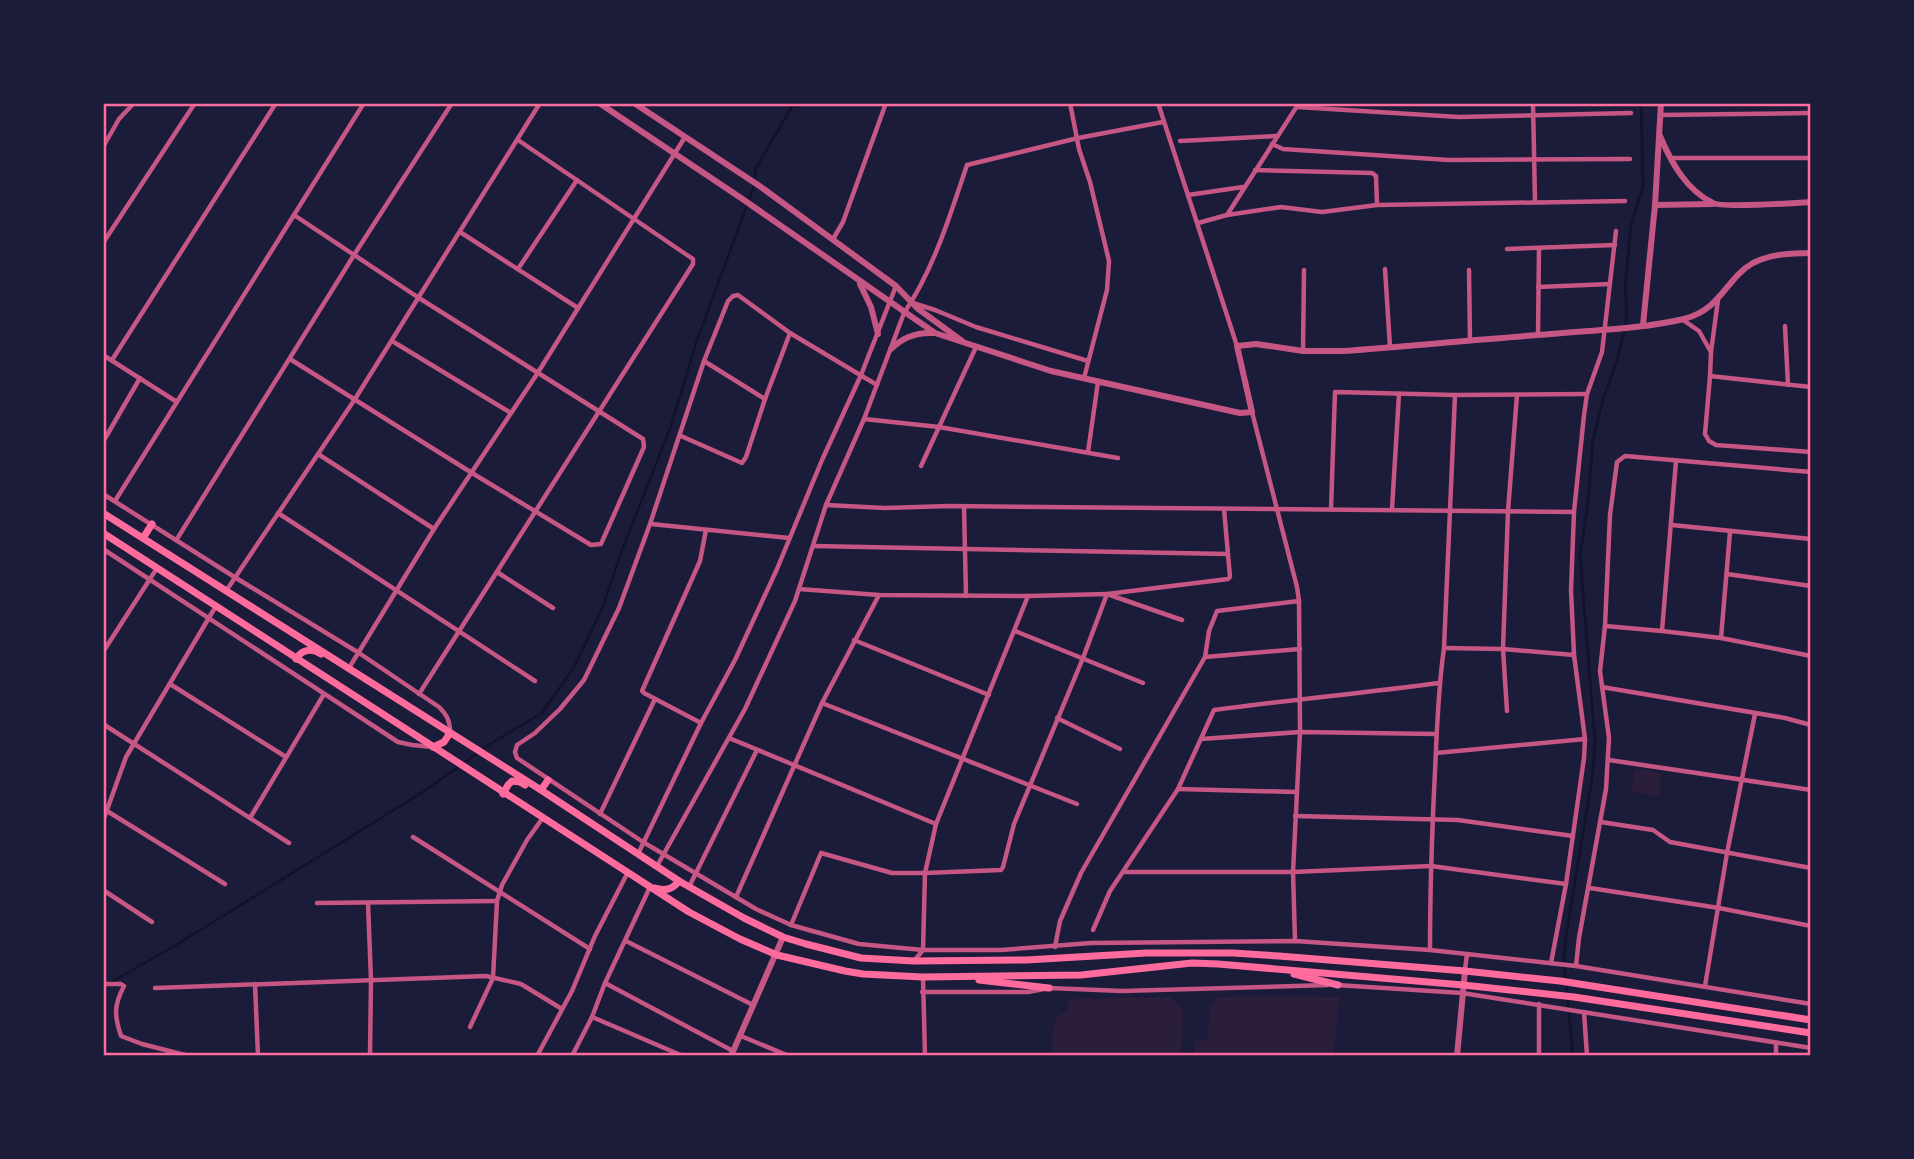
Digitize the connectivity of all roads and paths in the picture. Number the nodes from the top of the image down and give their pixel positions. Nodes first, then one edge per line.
1 (134, 103) edge
2 (195, 103) edge
3 (276, 103) edge
4 (364, 103) edge
5 (452, 103) edge
6 (540, 103) edge
7 (599, 103) edge
8 (634, 103) edge
9 (886, 103) edge
10 (1070, 103) edge
11 (1158, 103) edge
12 (1533, 103) edge
13 (1661, 103) edge
14 (1298, 105) edge
15 (1631, 113) dead end
16 (1811, 113) edge
17 (1533, 115) junction
18 (1660, 115) junction
19 (1163, 122) junction
20 (1659, 134) junction
21 (1278, 136) junction
22 (685, 137) junction
23 (1078, 138) junction
24 (518, 140) junction
25 (1180, 141) dead end
26 (1272, 144) junction
27 (103, 147) edge
28 (674, 154) junction
29 (1670, 158) junction
30 (1811, 158) edge
31 (1630, 159) dead end
32 (1534, 161) junction
33 (1255, 170) junction
34 (577, 180) junction
35 (1244, 186) junction
36 (1188, 195) junction
37 (1625, 201) dead end
38 (1535, 202) junction
39 (1811, 202) edge
40 (1715, 204) junction
41 (1377, 205) junction
42 (1655, 205) junction
43 (294, 215) junction
44 (1227, 215) junction
45 (634, 219) junction
46 (1198, 223) junction
47 (460, 232) junction
48 (1616, 232) dead end
49 (833, 239) junction
50 (103, 243) edge
51 (1615, 245) junction
52 (1539, 248) junction
53 (1507, 249) dead end
54 (1811, 253) edge
55 (354, 255) junction
56 (518, 269) junction
57 (1385, 269) dead end
58 (1304, 270) dead end
59 (1469, 270) dead end
60 (860, 282) junction
61 (1610, 284) junction
62 (896, 285) junction
63 (1538, 287) junction
64 (419, 298) junction
65 (1718, 300) junction
66 (912, 302) junction
67 (890, 304) junction
68 (578, 309) junction
69 (904, 313) junction
70 (1682, 319) junction
71 (1641, 325) junction
72 (1785, 326) dead end
73 (1604, 329) junction
74 (789, 333) junction
75 (934, 333) junction
76 (878, 334) junction
77 (1538, 335) junction
78 (392, 341) junction
79 (1470, 341) junction
80 (967, 344) junction
81 (1237, 346) junction
82 (976, 347) junction
83 (1390, 347) junction
84 (891, 349) junction
85 (1303, 351) junction
86 (1712, 352) junction
87 (103, 355) edge
88 (290, 359) junction
89 (112, 360) junction
90 (705, 361) junction
91 (1088, 361) junction
92 (537, 374) junction
93 (861, 375) junction
94 (1710, 376) junction
95 (140, 378) junction
96 (1084, 379) junction
97 (1098, 382) junction
98 (877, 385) junction
99 (1788, 385) junction
100 (1811, 387) edge
101 (1399, 394) junction
102 (1587, 394) junction
103 (1455, 395) junction
104 (1517, 395) junction
105 (355, 399) junction
106 (765, 399) junction
107 (177, 402) junction
108 (598, 411) junction
109 (1252, 412) junction
110 (511, 413) junction
111 (864, 419) junction
112 (939, 427) junction
113 (680, 436) junction
114 (103, 442) edge
115 (1811, 452) edge
116 (1088, 453) junction
117 (318, 454) junction
118 (1118, 458) dead end
119 (1676, 461) junction
120 (921, 466) dead end
121 (1811, 472) edge
122 (472, 473) junction
123 (103, 494) edge
124 (115, 501) junction
125 (826, 505) junction
126 (964, 507) junction
127 (1224, 509) junction
128 (1277, 509) junction
129 (1331, 509) junction
130 (1392, 509) junction
131 (1450, 510) junction
132 (1508, 511) junction
133 (535, 512) junction
134 (1574, 512) junction
135 (103, 513) edge
136 (278, 513) junction
137 (152, 524) junction
138 (650, 524) junction
139 (1672, 525) junction
140 (434, 529) junction
141 (706, 530) junction
142 (1730, 532) junction
143 (103, 533) edge
144 (143, 538) junction
145 (789, 538) junction
146 (1811, 539) edge
147 (177, 540) junction
148 (813, 546) junction
149 (103, 549) edge
150 (964, 549) junction
151 (1228, 554) junction
152 (157, 568) junction
153 (497, 572) junction
154 (1727, 573) junction
155 (236, 578) junction
156 (150, 579) junction
157 (1811, 586) edge
158 (799, 589) junction
159 (226, 591) junction
160 (396, 592) junction
161 (1107, 594) junction
162 (879, 595) junction
163 (966, 596) junction
164 (1028, 596) junction
165 (1299, 601) junction
166 (216, 606) junction
167 (553, 608) dead end
168 (209, 617) junction
169 (1182, 620) dead end
170 (1605, 626) junction
171 (460, 631) junction
172 (1015, 631) junction
173 (1662, 631) junction
174 (1721, 638) junction
175 (854, 640) junction
176 (1444, 648) junction
177 (1300, 649) junction
178 (1503, 649) junction
179 (103, 652) edge
180 (359, 653) junction
181 (1574, 655) junction
182 (1811, 656) edge
183 (1205, 657) junction
184 (1083, 658) junction
185 (296, 659) junction
186 (349, 668) junction
187 (535, 681) dead end
188 (1143, 683) dead end
189 (1439, 683) junction
190 (170, 684) junction
191 (373, 684) junction
192 (1601, 687) junction
193 (324, 694) junction
194 (419, 694) junction
195 (989, 695) junction
196 (1300, 698) junction
197 (655, 699) junction
198 (822, 703) junction
199 (1507, 712) dead end
200 (1755, 714) junction
201 (1057, 718) junction
202 (701, 723) junction
203 (103, 724) edge
204 (1811, 725) edge
205 (450, 733) junction
206 (1300, 733) junction
207 (1436, 734) junction
208 (729, 738) junction
209 (1585, 738) junction
210 (1201, 739) junction
211 (135, 743) junction
212 (433, 747) junction
213 (1120, 749) dead end
214 (757, 750) junction
215 (1436, 753) junction
216 (286, 757) junction
217 (963, 759) junction
218 (1609, 760) junction
219 (794, 766) junction
220 (1742, 779) junction
221 (548, 780) junction
222 (1029, 785) junction
223 (1178, 789) junction
224 (541, 790) junction
225 (1811, 790) edge
226 (1296, 792) junction
227 (503, 794) junction
228 (1077, 804) dead end
229 (568, 809) junction
230 (107, 811) junction
231 (600, 814) junction
232 (1295, 816) junction
233 (250, 818) junction
234 (542, 818) junction
235 (1433, 818) junction
236 (103, 821) edge
237 (1601, 822) junction
238 (936, 824) junction
239 (1573, 836) junction
240 (412, 837) dead end
241 (643, 842) junction
242 (289, 843) dead end
243 (1727, 853) junction
244 (638, 854) junction
245 (663, 855) junction
246 (656, 866) junction
247 (1431, 866) junction
248 (1811, 868) edge
249 (628, 872) junction
250 (1123, 872) junction
251 (1293, 872) junction
252 (925, 873) junction
253 (697, 874) junction
254 (679, 881) junction
255 (225, 884) dead end
256 (1566, 884) junction
257 (650, 887) junction
258 (689, 887) junction
259 (1590, 888) junction
260 (103, 890) edge
261 (500, 892) junction
262 (736, 897) junction
263 (497, 901) junction
264 (317, 903) dead end
265 (368, 903) junction
266 (1719, 908) junction
267 (152, 922) dead end
268 (791, 925) junction
269 (1811, 926) edge
270 (1093, 930) dead end
271 (783, 937) junction
272 (626, 941) junction
273 (1296, 941) junction
274 (1055, 947) junction
275 (590, 949) junction
276 (923, 950) junction
277 (1430, 950) junction
278 (1467, 954) junction
279 (777, 955) junction
280 (914, 961) junction
281 (1554, 963) junction
282 (1572, 965) junction
283 (1269, 969) junction
284 (1465, 971) junction
285 (923, 977) junction
286 (961, 977) junction
287 (493, 978) junction
288 (371, 980) junction
289 (605, 983) junction
290 (103, 984) edge
291 (255, 984) junction
292 (1338, 985) junction
293 (1705, 986) junction
294 (155, 988) dead end
295 (1049, 988) junction
296 (1463, 989) junction
297 (922, 992) junction
298 (1539, 1004) junction
299 (1811, 1004) edge
300 (754, 1006) junction
301 (562, 1009) junction
302 (1584, 1012) junction
303 (592, 1017) junction
304 (1811, 1020) edge
305 (470, 1027) dead end
306 (1811, 1033) edge
307 (741, 1036) junction
308 (1776, 1042) junction
309 (1811, 1048) edge
310 (732, 1053) edge
311 (189, 1056) edge
312 (258, 1056) edge
313 (370, 1056) edge
314 (537, 1056) edge
315 (572, 1056) edge
316 (682, 1056) edge
317 (789, 1056) edge
318 (925, 1056) edge
319 (1457, 1056) edge
320 (1539, 1056) edge
321 (1587, 1056) edge
322 (1776, 1056) edge

1 - 27 street
2 - 50 street
3 - 89 street
4 - 43 street
5 - 55 street
6 - 24 street
7 - 28 street
8 - 22 street
9 - 49 street
10 - 23 street
11 - 19 street
12 - 17 street
13 - 18 street
14 - 17 street
14 - 21 street
15 - 17 street
16 - 18 street
17 - 32 street
18 - 20 street
19 - 23 street
19 - 36 street
20 - 29 street
20 - 42 street
21 - 25 street
21 - 26 street
22 - 28 street
22 - 49 street
23 - 66 street
23 - 91 street
24 - 34 street
24 - 47 street
26 - 32 street
26 - 33 street
28 - 45 street
28 - 60 street
29 - 30 street
29 - 40 street
31 - 32 street
32 - 38 street
33 - 35 street
33 - 41 street
34 - 45 street
34 - 56 street
35 - 36 street
35 - 44 street
36 - 46 street
37 - 38 street
38 - 41 street
39 - 40 street
40 - 42 street
41 - 44 street
42 - 71 street
43 - 55 street
43 - 107 street
44 - 46 street
45 - 68 street
45 - 108 street
46 - 81 street
47 - 56 street
47 - 64 street
48 - 51 street
49 - 62 street
51 - 52 street
51 - 61 street
52 - 53 street
52 - 63 street
54 - 65 street
55 - 64 street
55 - 88 street
56 - 68 street
57 - 83 street
58 - 85 street
59 - 79 street
60 - 67 street
60 - 76 street
61 - 63 street
61 - 73 street
62 - 66 street
62 - 67 street
63 - 77 street
64 - 78 street
64 - 92 street
65 - 70 street
65 - 86 street
66 - 69 street
66 - 80 street
66 - 91 street
67 - 69 street
67 - 76 street
68 - 92 street
69 - 75 street
69 - 84 street
70 - 71 street
70 - 86 street
71 - 73 street
72 - 99 street
73 - 77 street
73 - 102 street
74 - 90 street
74 - 93 street
74 - 106 street
75 - 80 street
75 - 84 street
76 - 93 street
77 - 79 street
78 - 105 street
78 - 110 street
79 - 83 street
80 - 82 street
81 - 85 street
81 - 109 street
82 - 96 street
82 - 112 street
83 - 85 street
84 - 98 street
86 - 94 street
87 - 89 street
88 - 105 street
88 - 147 street
89 - 95 street
90 - 106 street
90 - 113 street
91 - 96 street
92 - 108 street
92 - 110 street
93 - 98 street
93 - 145 street
94 - 99 street
94 - 115 street
95 - 107 street
95 - 114 street
96 - 97 street
97 - 109 street
97 - 116 street
98 - 111 street
99 - 100 street
101 - 103 street
101 - 129 street
101 - 130 street
102 - 104 street
102 - 134 street
103 - 104 street
103 - 131 street
104 - 132 street
105 - 117 street
105 - 122 street
106 - 113 street
107 - 124 street
108 - 133 street
108 - 133 street
109 - 128 street
110 - 122 street
111 - 112 street
111 - 125 street
112 - 116 street
112 - 120 street
113 - 138 street
116 - 118 street
117 - 136 street
117 - 140 street
119 - 121 street
119 - 139 street
119 - 170 street
122 - 133 street
122 - 140 street
123 - 124 street
124 - 137 street
125 - 126 street
125 - 148 street
126 - 127 street
126 - 150 street
127 - 128 street
127 - 151 street
128 - 129 street
128 - 165 street
129 - 130 street
130 - 131 street
131 - 132 street
131 - 176 street
132 - 134 street
132 - 178 street
133 - 153 street
134 - 181 street
135 - 144 main road
136 - 155 street
136 - 160 street
137 - 144 main road
137 - 147 street
138 - 141 street
138 - 221 street
139 - 142 street
139 - 173 street
140 - 160 street
141 - 145 street
141 - 197 street
142 - 146 street
142 - 154 street
143 - 152 main road
144 - 159 main road
145 - 202 street
147 - 155 street
148 - 150 street
148 - 158 street
149 - 156 street
150 - 151 street
150 - 163 street
151 - 161 street
152 - 156 street
152 - 166 main road
153 - 167 street
153 - 171 street
154 - 157 street
154 - 174 street
155 - 159 street
155 - 180 street
156 - 168 street
156 - 179 street
158 - 162 street
158 - 208 street
159 - 186 main road
160 - 171 street
160 - 180 street
161 - 164 street
161 - 169 street
161 - 184 street
162 - 163 street
162 - 175 street
163 - 164 street
164 - 172 street
165 - 177 street
165 - 183 street
166 - 168 street
166 - 185 main road
168 - 190 street
168 - 193 street
170 - 173 street
170 - 192 street
171 - 187 street
171 - 194 street
172 - 184 street
172 - 195 street
173 - 174 street
174 - 182 street
175 - 195 street
175 - 198 street
176 - 178 street
176 - 189 street
177 - 183 street
177 - 196 street
178 - 181 street
178 - 199 street
180 - 186 street
180 - 194 street
181 - 209 street
183 - 274 street
184 - 188 street
184 - 201 street
185 - 191 main road
185 - 212 main road
186 - 191 main road
189 - 196 street
189 - 207 street
190 - 211 street
190 - 216 street
191 - 205 main road
192 - 200 street
192 - 218 street
193 - 212 street
193 - 216 street
194 - 205 street
195 - 217 street
196 - 206 street
196 - 210 street
197 - 202 street
197 - 231 street
198 - 217 street
198 - 219 street
200 - 204 street
200 - 220 street
201 - 213 street
201 - 222 street
202 - 241 street
203 - 211 street
205 - 212 main road
205 - 224 main road
206 - 207 street
206 - 210 street
206 - 226 street
207 - 215 street
208 - 214 street
208 - 245 street
209 - 215 street
209 - 239 street
210 - 223 street
211 - 230 street
211 - 233 street
212 - 227 main road
214 - 219 street
214 - 253 street
215 - 235 street
216 - 233 street
217 - 222 street
217 - 238 street
218 - 220 street
218 - 237 street
219 - 238 street
219 - 262 street
220 - 225 street
220 - 243 street
221 - 224 main road
221 - 231 street
222 - 228 street
222 - 252 street
223 - 226 street
223 - 250 street
224 - 229 main road
226 - 232 street
227 - 229 main road
227 - 234 main road
229 - 244 main road
230 - 236 street
230 - 255 street
231 - 241 street
232 - 235 street
232 - 251 street
233 - 242 street
234 - 249 main road
234 - 261 street
235 - 239 street
235 - 247 street
237 - 243 street
237 - 259 street
238 - 252 street
239 - 256 street
240 - 261 street
241 - 244 street
241 - 245 street
243 - 248 street
243 - 266 street
244 - 246 main road
245 - 246 street
245 - 253 street
246 - 254 main road
247 - 251 street
247 - 256 street
247 - 277 street
249 - 257 main road
249 - 275 street
250 - 251 street
250 - 270 street
251 - 273 street
252 - 268 street
252 - 276 street
253 - 258 street
253 - 262 street
254 - 257 main road
254 - 258 main road
256 - 281 street
257 - 272 street
257 - 279 main road
258 - 271 main road
259 - 266 street
259 - 282 street
260 - 267 street
261 - 263 street
261 - 275 street
262 - 268 street
263 - 265 street
263 - 287 street
264 - 265 street
265 - 288 street
266 - 269 street
266 - 293 street
268 - 276 street
271 - 279 street
271 - 280 main road
272 - 289 street
272 - 300 street
273 - 274 street
273 - 277 street
274 - 276 street
275 - 301 street
276 - 280 street
277 - 278 street
278 - 281 street
278 - 284 street
279 - 285 main road
279 - 300 street
280 - 284 main road
281 - 282 street
282 - 293 street
283 - 286 main road
283 - 292 main road
283 - 296 main road
284 - 296 street
284 - 304 main road
285 - 286 main road
285 - 297 street
286 - 295 main road
287 - 288 street
287 - 301 street
287 - 305 street
288 - 291 street
288 - 313 street
289 - 303 street
289 - 310 street
290 - 311 street
291 - 294 street
291 - 312 street
292 - 295 street
292 - 296 street
293 - 299 street
295 - 297 street
296 - 298 street
296 - 306 main road
296 - 319 street
297 - 318 street
298 - 302 street
298 - 320 street
300 - 307 street
301 - 314 street
302 - 308 street
302 - 321 street
303 - 315 street
303 - 316 street
307 - 310 street
307 - 317 street
308 - 309 street
308 - 322 street

